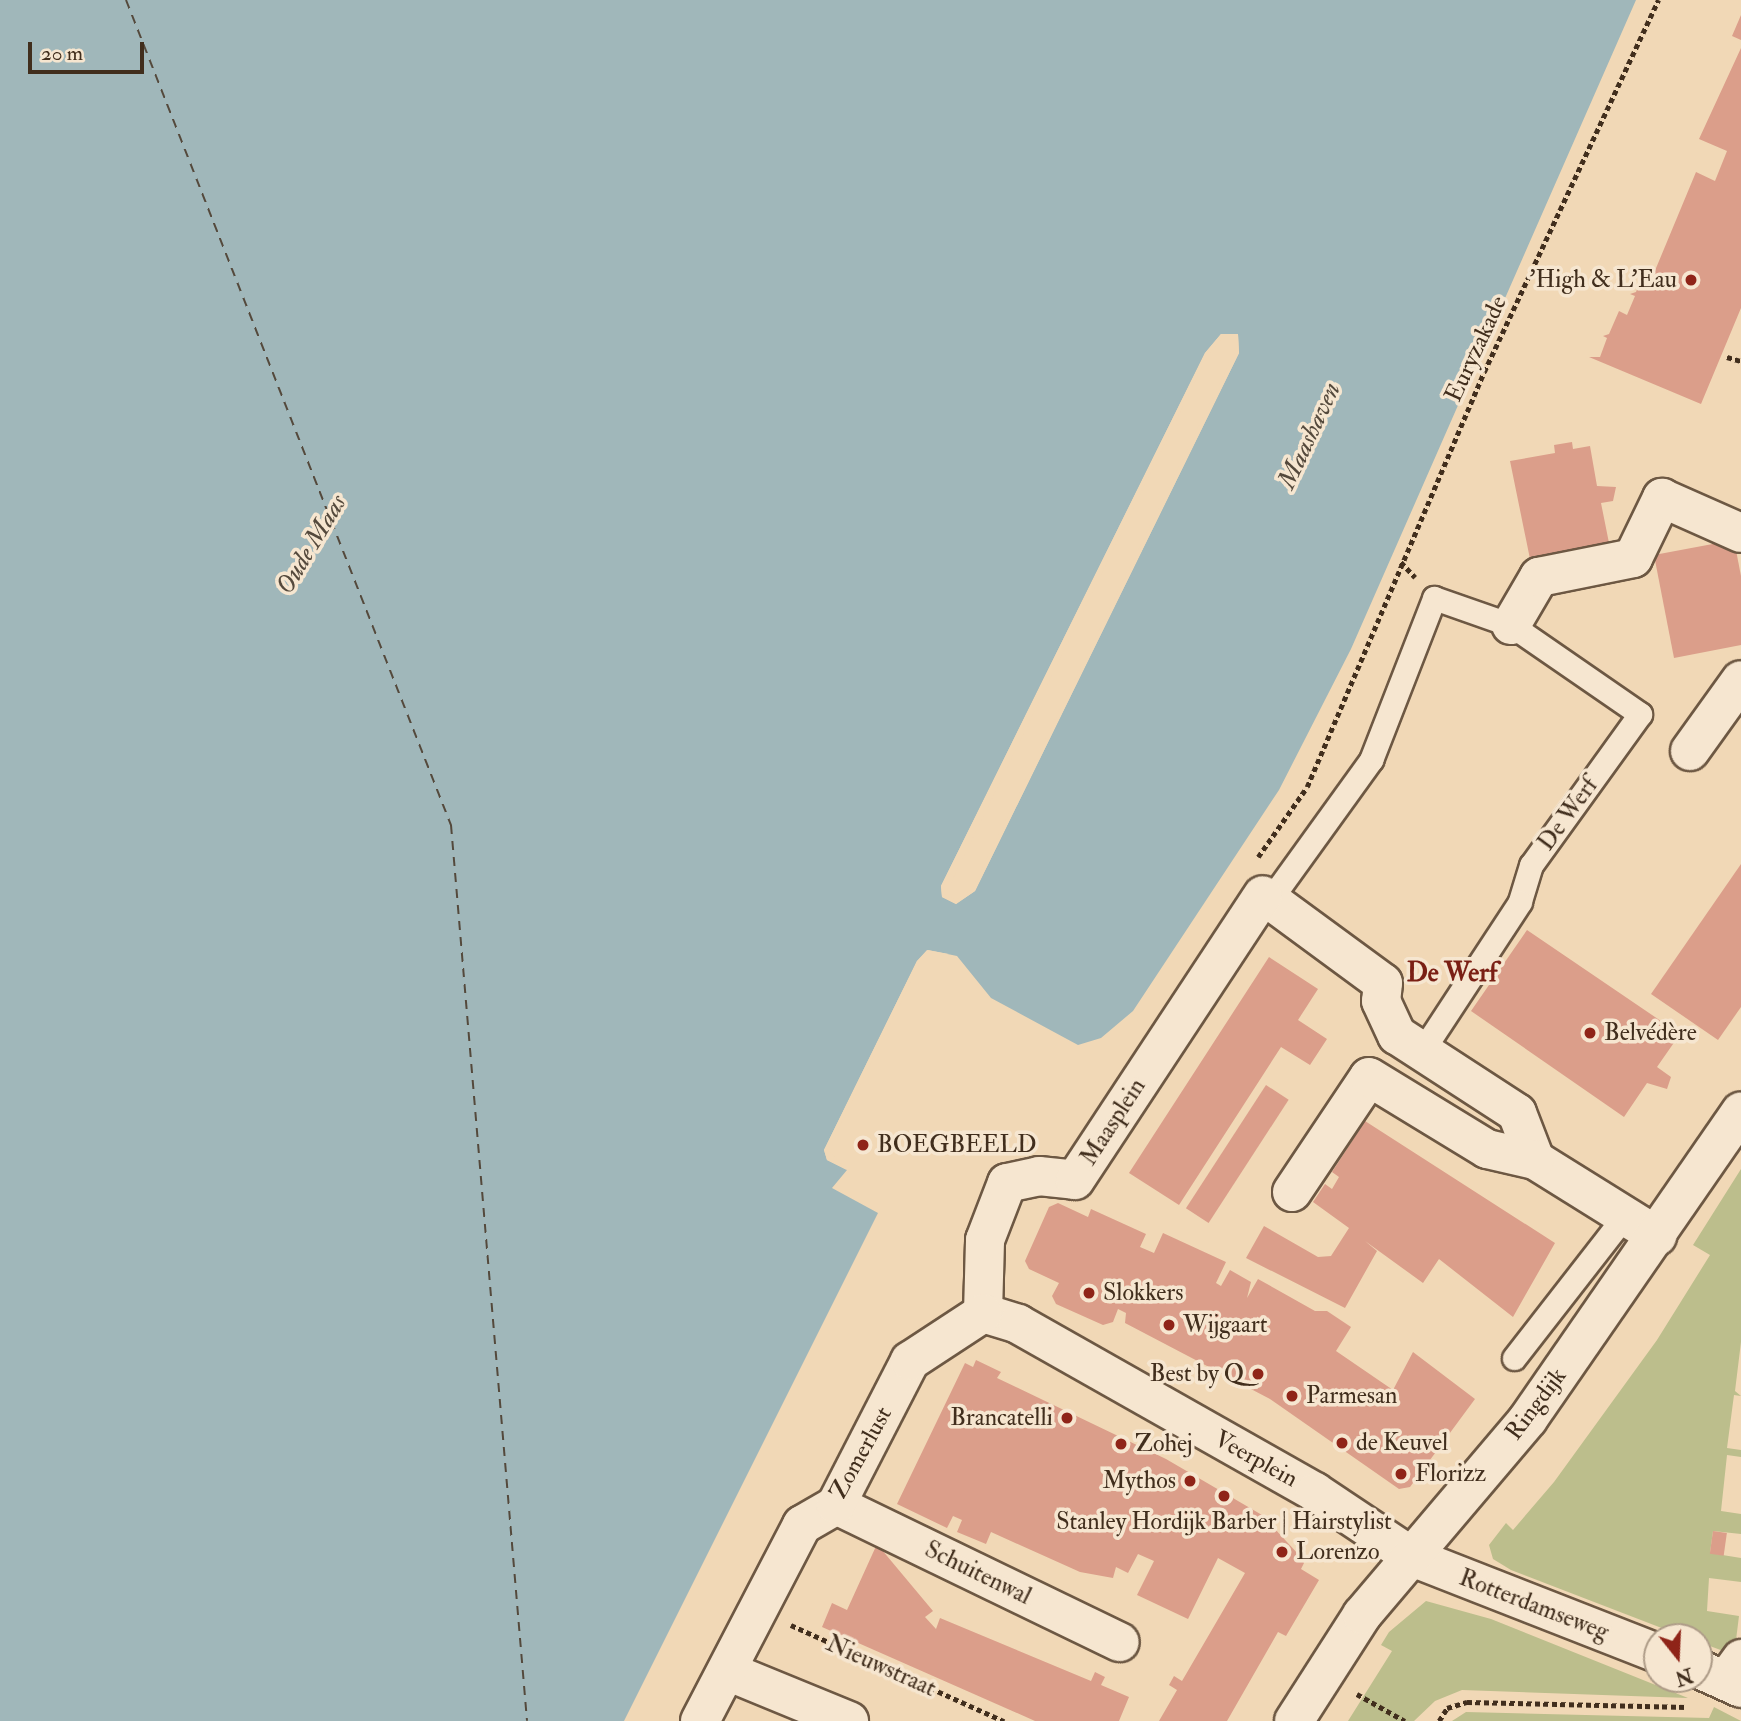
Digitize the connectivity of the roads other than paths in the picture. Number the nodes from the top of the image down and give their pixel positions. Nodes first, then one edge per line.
1 (1741, 533) edge
2 (1511, 625) junction
3 (1741, 680) edge
4 (1690, 751) dead end
5 (1266, 898) junction
6 (1422, 1051) junction
7 (1741, 1111) edge
8 (1535, 1160) junction
9 (1292, 1192) dead end
10 (1626, 1214) junction
11 (1657, 1236) junction
12 (983, 1313) junction
13 (1514, 1358) dead end
14 (836, 1504) junction
15 (1412, 1557) junction
16 (1120, 1642) dead end
17 (1643, 1648) edge
18 (727, 1671) junction
19 (700, 1721) edge
20 (849, 1721) edge
21 (1294, 1721) edge

1 - 2 street
2 - 5 lane, De Werf
2 - 6 lane, De Werf
3 - 4 street
5 - 6 street
5 - 12 street, Maasplein
6 - 8 street
7 - 11 street, Ringdijk
8 - 9 street
8 - 10 street
10 - 11 street
10 - 13 lane, Ringdijk
11 - 15 street, Ringdijk
12 - 14 street, Zomerlust
12 - 15 street, Veerplein
14 - 16 street, Schuitenwal
14 - 18 street, Zomerlust
15 - 17 street, Rotterdamseweg
15 - 21 street, Ringdijk
18 - 19 street, Zomerlust
18 - 20 street

